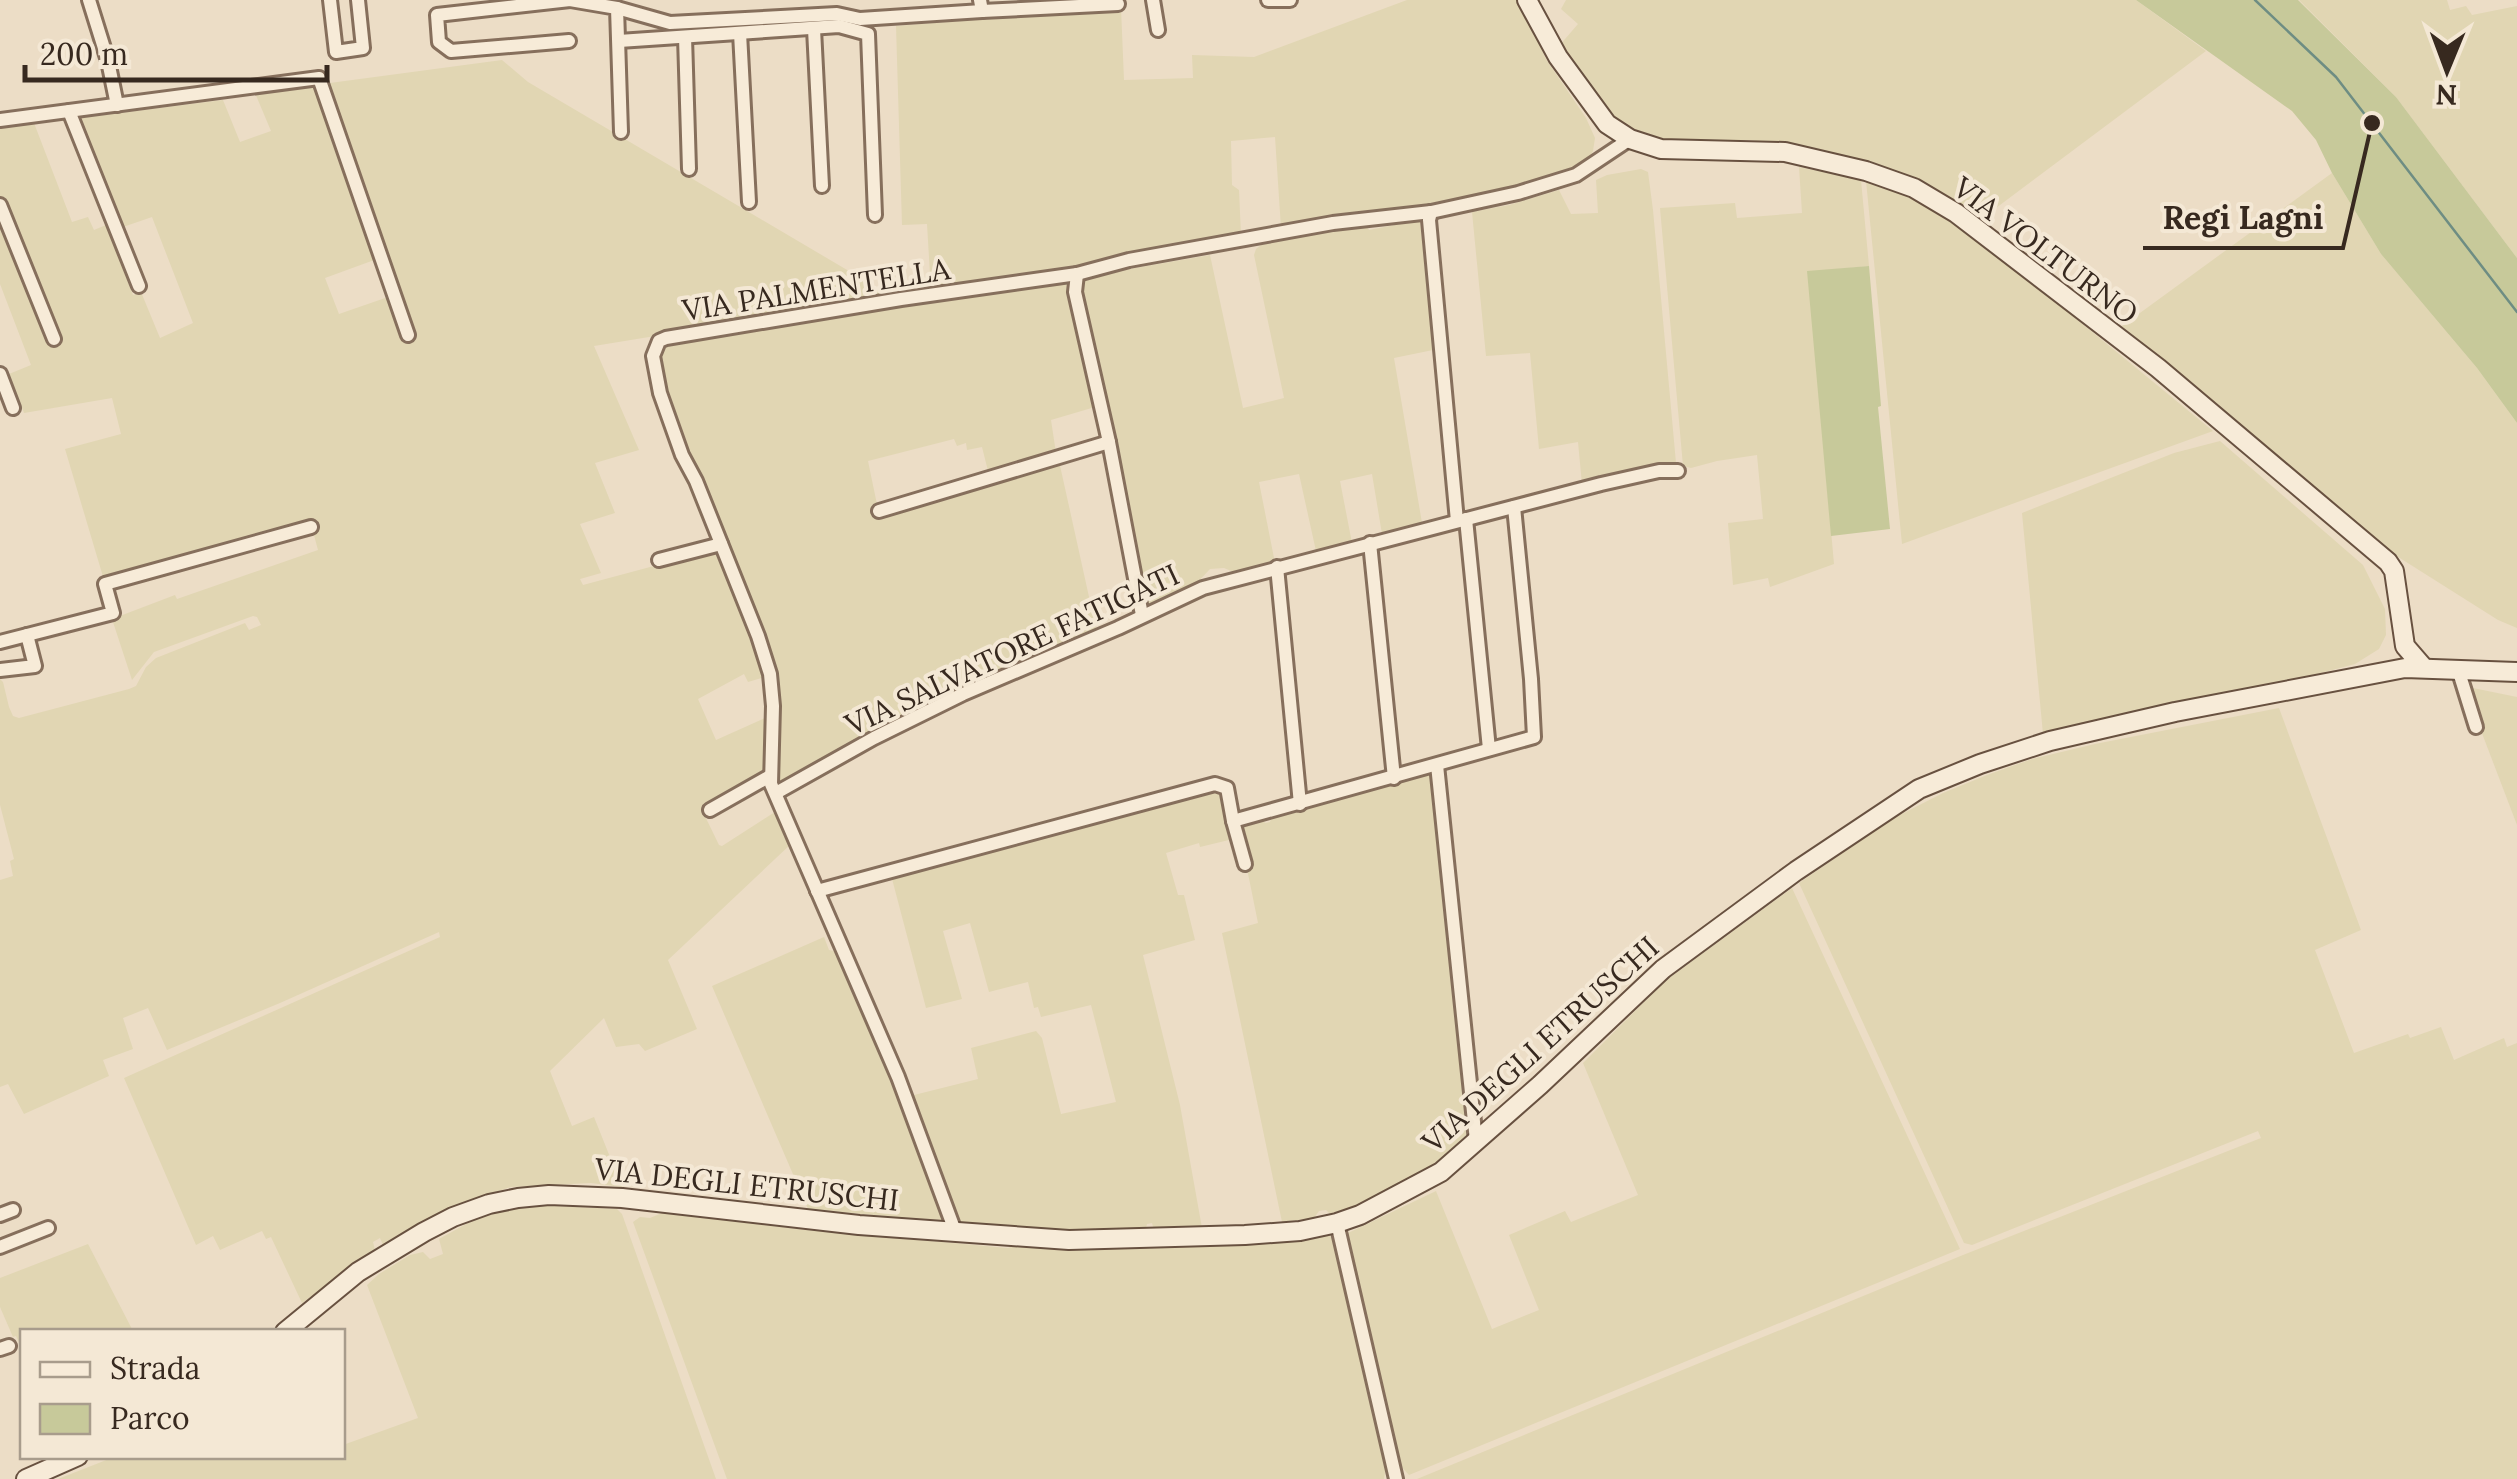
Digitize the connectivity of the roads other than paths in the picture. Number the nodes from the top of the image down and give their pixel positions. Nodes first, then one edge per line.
1 (89, 0) edge
2 (330, 0) edge
3 (358, 0) edge
4 (570, 0) edge
5 (1154, 0) edge
6 (1268, 0) edge
7 (1290, 0) edge
8 (1527, 0) edge
9 (1118, 4) dead end
10 (981, 6) edge
11 (617, 8) junction
12 (814, 29) junction
13 (1158, 30) dead end
14 (740, 34) junction
15 (685, 37) junction
16 (570, 40) dead end
17 (619, 41) junction
18 (117, 104) junction
19 (70, 111) junction
20 (0, 120) edge
21 (622, 132) dead end
22 (1630, 139) junction
23 (690, 169) dead end
24 (822, 186) dead end
25 (748, 202) dead end
26 (0, 205) edge
27 (1431, 212) junction
28 (875, 215) dead end
29 (1077, 274) junction
30 (140, 286) dead end
31 (408, 335) dead end
32 (54, 339) dead end
33 (0, 374) edge
34 (13, 408) dead end
35 (1109, 442) junction
36 (1678, 472) dead end
37 (1514, 507) junction
38 (880, 511) dead end
39 (1461, 520) junction
40 (311, 527) dead end
41 (721, 544) junction
42 (1370, 544) junction
43 (659, 560) dead end
44 (1277, 568) junction
45 (1142, 615) junction
46 (26, 635) junction
47 (0, 642) edge
48 (2408, 659) junction
49 (2458, 668) junction
50 (0, 670) edge
51 (2517, 672) edge
52 (2476, 727) dead end
53 (1489, 749) junction
54 (1436, 765) junction
55 (770, 776) junction
56 (1394, 778) junction
57 (776, 793) junction
58 (1300, 804) junction
59 (710, 810) dead end
60 (1234, 821) junction
61 (1245, 864) dead end
62 (817, 891) junction
63 (1476, 1142) junction
64 (1337, 1222) junction
65 (48, 1228) dead end
66 (955, 1231) junction
67 (0, 1248) edge
68 (289, 1329) edge
69 (71, 1459) edge
70 (26, 1479) edge
71 (1396, 1479) edge

1 - 18 street
2 - 3 street
4 - 11 street
4 - 16 street
5 - 13 street
6 - 7 street
8 - 22 main road
9 - 10 street
10 - 11 street
11 - 17 street
12 - 14 street
12 - 24 street
12 - 28 street
14 - 15 street
14 - 25 street
15 - 17 street
15 - 23 street
17 - 21 street
18 - 19 street
18 - 31 street
19 - 20 street
19 - 30 street
22 - 27 street, VIA PALMENTELLA
22 - 48 main road, VIA VOLTURNO
26 - 32 street
27 - 29 street, VIA PALMENTELLA
27 - 39 street
29 - 35 street
29 - 41 street, VIA PALMENTELLA
33 - 34 street
35 - 38 street
35 - 45 street
36 - 37 street, VIA SALVATORE FATIGATI
37 - 39 street, VIA SALVATORE FATIGATI
37 - 53 street
39 - 42 street, VIA SALVATORE FATIGATI
39 - 53 street
40 - 46 street
41 - 43 street
41 - 55 street, VIA PALMENTELLA
42 - 44 street, VIA SALVATORE FATIGATI
42 - 56 street
44 - 45 street, VIA SALVATORE FATIGATI
44 - 58 street
45 - 57 street, VIA SALVATORE FATIGATI
46 - 47 street
46 - 50 street
48 - 49 main road
48 - 63 main road, VIA DEGLI ETRUSCHI
49 - 51 main road
49 - 52 street
53 - 54 street
54 - 56 street
54 - 63 street
55 - 57 street, VIA PALMENTELLA
55 - 59 street
56 - 58 street
57 - 62 street, VIA PALMENTELLA
58 - 60 street
60 - 61 street
60 - 62 street
62 - 66 street, VIA PALMENTELLA
63 - 64 main road, VIA DEGLI ETRUSCHI
64 - 66 main road, VIA DEGLI ETRUSCHI
64 - 71 street
65 - 67 street
66 - 68 main road, VIA DEGLI ETRUSCHI
69 - 70 main road

